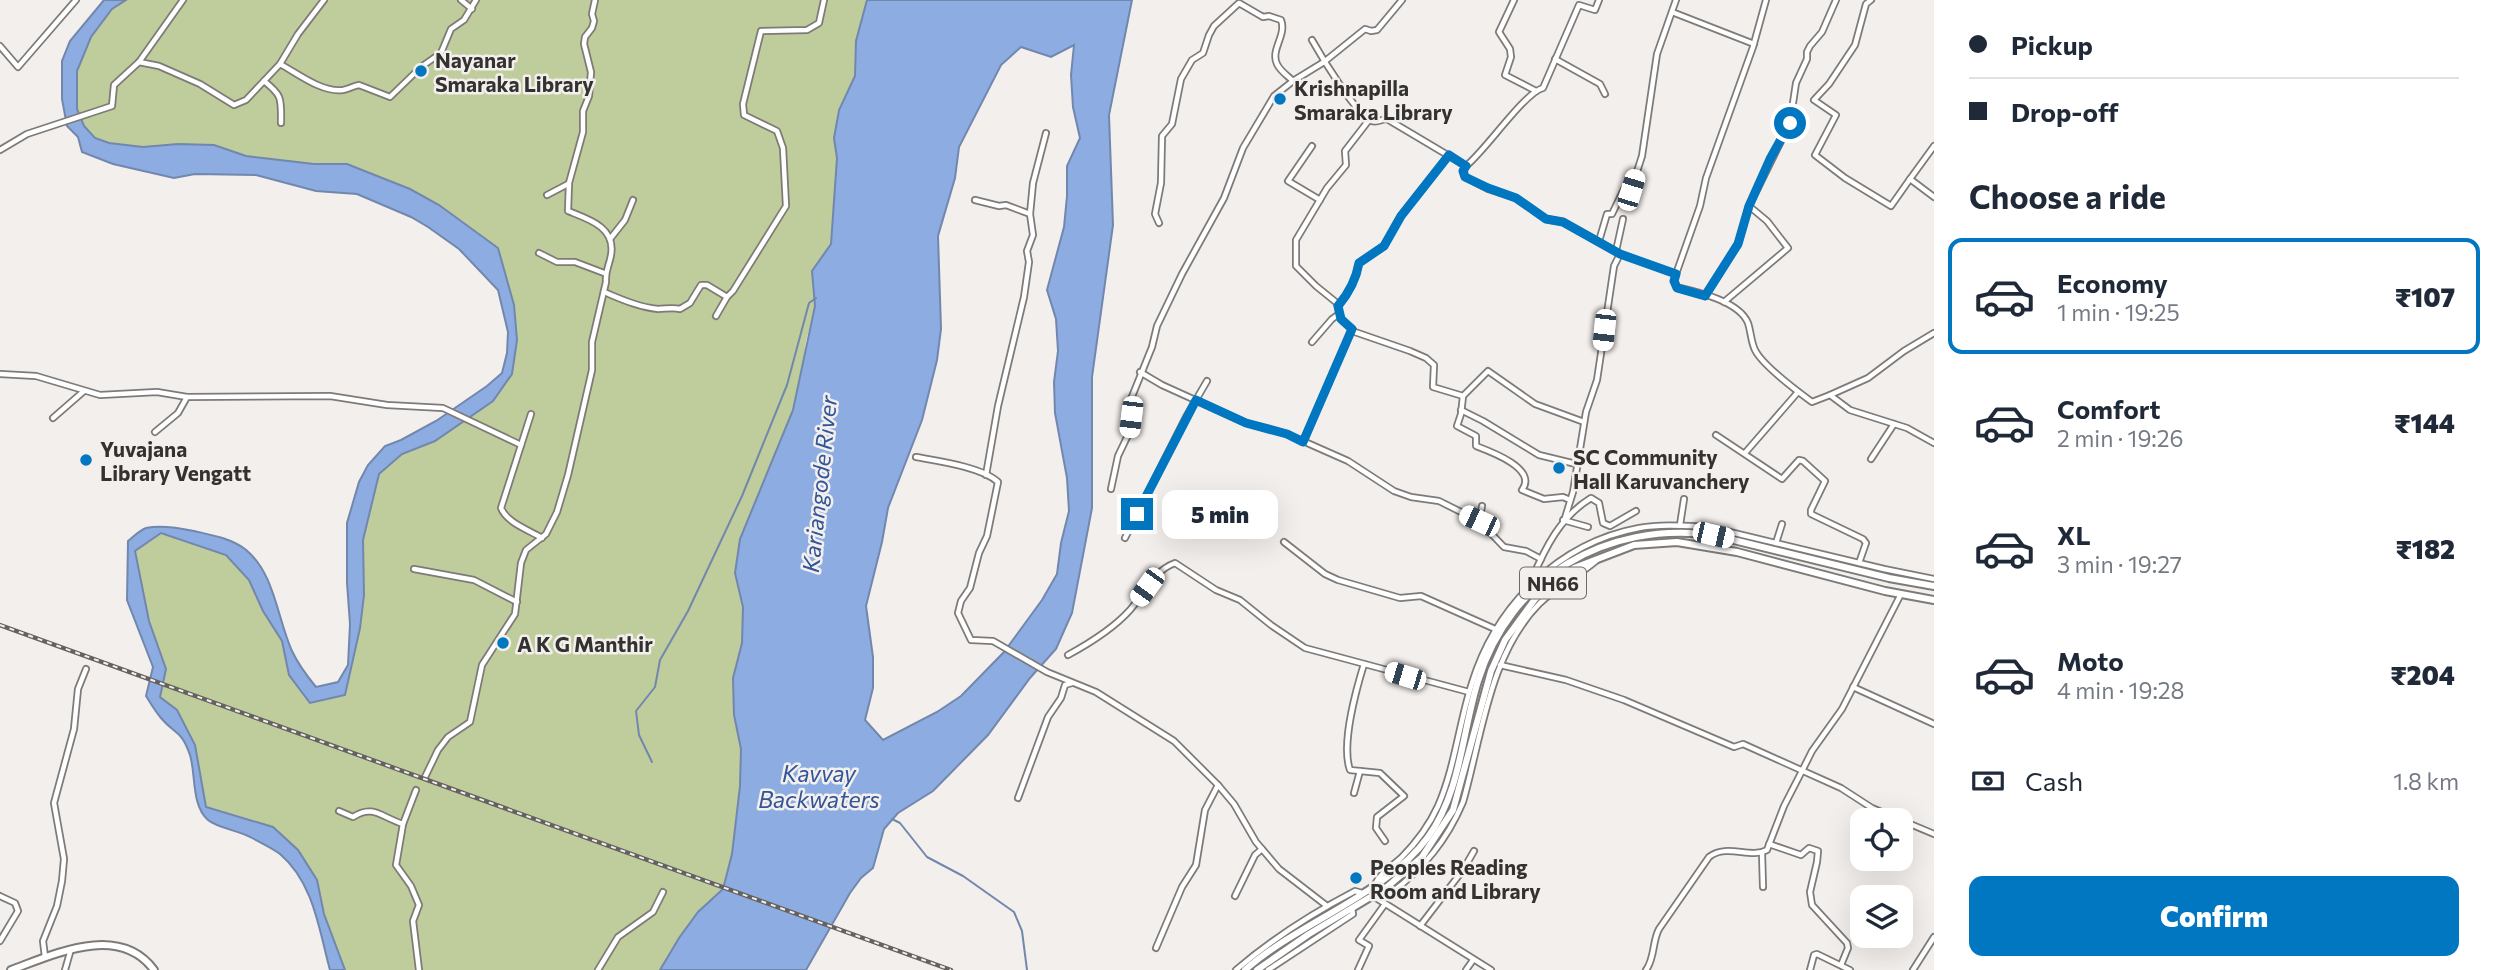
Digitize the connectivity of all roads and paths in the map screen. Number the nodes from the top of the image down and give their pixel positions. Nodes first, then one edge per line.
1 (76, 0) edge
2 (183, 0) edge
3 (324, 0) edge
4 (461, 0) edge
5 (476, 0) edge
6 (595, 0) edge
7 (824, 0) edge
8 (1402, 0) edge
9 (1514, 0) edge
10 (1599, 0) edge
11 (1676, 0) edge
12 (1766, 0) edge
13 (1836, 0) edge
14 (1871, 0) edge
15 (1240, 1) edge
16 (472, 9) junction
17 (1672, 12) junction
18 (1312, 40) dead end
19 (1754, 44) junction
20 (0, 46) edge
21 (1555, 59) junction
22 (139, 62) junction
23 (1324, 62) junction
24 (279, 64) junction
25 (264, 81) junction
26 (1293, 81) junction
27 (1536, 91) junction
28 (1605, 94) dead end
29 (1369, 120) junction
30 (281, 123) dead end
31 (1046, 133) dead end
32 (1312, 146) dead end
33 (1934, 146) edge
34 (0, 150) edge
35 (1449, 155) junction
36 (1466, 166) junction
37 (1910, 179) junction
38 (569, 183) junction
39 (547, 195) dead end
40 (1934, 197) edge
41 (633, 200) dead end
42 (975, 200) dead end
43 (1320, 200) junction
44 (1749, 206) junction
45 (1030, 214) junction
46 (1623, 219) dead end
47 (1159, 223) dead end
48 (610, 239) junction
49 (1598, 241) junction
50 (539, 253) dead end
51 (1618, 253) junction
52 (604, 273) junction
53 (1676, 274) junction
54 (604, 292) junction
55 (1705, 296) junction
56 (727, 297) junction
57 (1724, 302) junction
58 (1338, 306) junction
59 (1339, 314) junction
60 (716, 316) dead end
61 (1352, 329) junction
62 (1934, 333) edge
63 (1312, 342) dead end
64 (1140, 372) junction
65 (0, 374) edge
66 (1207, 381) dead end
67 (84, 391) junction
68 (1798, 392) junction
69 (1830, 395) junction
70 (1463, 396) junction
71 (187, 397) junction
72 (1196, 400) junction
73 (1461, 410) junction
74 (531, 414) dead end
75 (52, 418) dead end
76 (1584, 422) junction
77 (1894, 424) junction
78 (155, 432) dead end
79 (1716, 435) dead end
80 (1303, 442) junction
81 (1934, 443) edge
82 (521, 445) junction
83 (1745, 453) junction
84 (916, 457) dead end
85 (1871, 458) dead end
86 (1576, 464) junction
87 (986, 475) junction
88 (1111, 489) dead end
89 (1684, 499) dead end
90 (1570, 500) junction
91 (1482, 506) dead end
92 (1636, 511) dead end
93 (1564, 519) junction
94 (1479, 521) junction
95 (1782, 524) dead end
96 (1680, 525) junction
97 (1588, 527) dead end
98 (542, 538) junction
99 (1125, 538) dead end
100 (1284, 542) dead end
101 (1776, 543) junction
102 (1603, 556) junction
103 (1541, 559) junction
104 (1859, 563) junction
105 (414, 569) dead end
106 (1934, 579) edge
107 (1530, 585) junction
108 (1934, 586) edge
109 (1901, 594) junction
110 (1934, 600) edge
111 (517, 602) junction
112 (1495, 629) junction
113 (1068, 655) dead end
114 (1364, 664) junction
115 (1500, 665) junction
116 (86, 669) dead end
117 (1073, 683) junction
118 (1853, 687) junction
119 (1469, 692) junction
120 (1934, 724) edge
121 (1360, 771) junction
122 (1802, 771) junction
123 (425, 777) dead end
124 (1218, 785) junction
125 (416, 790) dead end
126 (1353, 793) dead end
127 (1018, 798) dead end
128 (339, 811) dead end
129 (403, 824) junction
130 (1934, 834) edge
131 (1385, 841) dead end
132 (1768, 844) junction
133 (1262, 849) junction
134 (1474, 851) dead end
135 (1762, 853) junction
136 (1374, 884) junction
137 (1763, 887) dead end
138 (663, 892) dead end
139 (1362, 893) junction
140 (1376, 894) junction
141 (0, 895) edge
142 (1235, 896) dead end
143 (1385, 904) junction
144 (1327, 906) junction
145 (1352, 909) junction
146 (1420, 926) junction
147 (1934, 937) edge
148 (0, 941) edge
149 (72, 948) junction
150 (1156, 948) dead end
151 (46, 958) junction
152 (1473, 960) junction
153 (1840, 965) junction
154 (11, 970) edge
155 (65, 970) edge
156 (153, 970) edge
157 (419, 970) edge
158 (598, 970) edge
159 (1236, 970) edge
160 (1245, 970) edge
161 (1257, 970) edge
162 (1268, 970) edge
163 (1359, 970) edge
164 (1466, 970) edge
165 (1491, 970) edge
166 (1646, 970) edge
167 (1810, 970) edge
168 (1850, 970) edge
169 (1913, 970) edge

1 - 20 street
2 - 22 street
3 - 24 street
4 - 16 street
5 - 16 street
6 - 38 street
7 - 56 street
8 - 23 street
9 - 27 street
10 - 21 street
11 - 17 street
12 - 19 street
13 - 44 street
14 - 37 street
15 - 26 street
15 - 47 street
16 - 24 street
17 - 19 street
17 - 49 street
18 - 23 street
19 - 53 street
21 - 27 street
21 - 28 street
22 - 25 street
22 - 34 street
23 - 26 street
23 - 29 street
24 - 25 street
25 - 30 street
26 - 64 street
27 - 36 street
29 - 35 street
29 - 43 street
31 - 45 street
32 - 43 street
33 - 37 street
35 - 36 street
35 - 58 street
36 - 49 street
37 - 40 street
38 - 39 street
38 - 48 street
41 - 48 street
42 - 45 street
43 - 58 street
44 - 55 street
44 - 57 street
45 - 87 street
46 - 51 street
48 - 52 street
49 - 51 street
50 - 52 street
51 - 53 street
51 - 76 street
52 - 54 street
53 - 55 street
54 - 56 street
54 - 98 street
55 - 57 street
56 - 60 street
57 - 68 street
58 - 59 street
59 - 61 street
59 - 63 street
61 - 70 street
61 - 80 street
62 - 69 street
64 - 72 street
64 - 88 street
65 - 67 street
66 - 72 street
67 - 71 street
67 - 75 street
68 - 69 street
68 - 83 street
69 - 77 street
70 - 73 street
70 - 76 street
71 - 78 street
71 - 82 street
72 - 80 street
72 - 99 street
73 - 86 street
73 - 90 street
74 - 82 street
76 - 86 street
77 - 81 street
77 - 85 street
79 - 83 street
80 - 94 street
82 - 98 street
83 - 104 street
84 - 87 street
86 - 90 street
87 - 117 street
89 - 96 street
90 - 93 street
91 - 94 street
92 - 93 street
93 - 97 street
93 - 103 street
94 - 103 street
95 - 101 street
96 - 101 street
96 - 107 street
98 - 111 street
100 - 112 street
101 - 104 street
102 - 109 highway, NH66
102 - 115 street
102 - 140 highway, NH66
103 - 107 street
104 - 106 street
105 - 111 street
107 - 112 street
108 - 136 highway, NH66
109 - 110 highway, NH66
109 - 118 street
111 - 123 street
112 - 119 street
113 - 114 street
114 - 119 street
114 - 121 street
115 - 122 street
115 - 140 street
116 - 151 street
117 - 124 street
117 - 127 street
118 - 120 street
118 - 122 street
119 - 136 street
121 - 126 street
121 - 131 street
122 - 130 street
122 - 132 street
124 - 133 street
124 - 150 street
125 - 129 street
128 - 129 street
129 - 157 street
132 - 135 street
132 - 153 street
133 - 142 street
133 - 144 street
134 - 146 street
135 - 137 street
135 - 166 street
136 - 139 highway, NH66
138 - 158 street
139 - 144 street
139 - 145 highway, NH66
139 - 160 highway, NH66
140 - 143 street
140 - 145 highway, NH66
141 - 148 street
143 - 146 street
143 - 163 street
144 - 159 street
145 - 161 highway, NH66
145 - 162 street
146 - 152 street
147 - 169 street
149 - 151 highway
149 - 155 street
149 - 156 highway
151 - 154 highway
152 - 164 street
152 - 165 street
153 - 167 street
153 - 168 street

